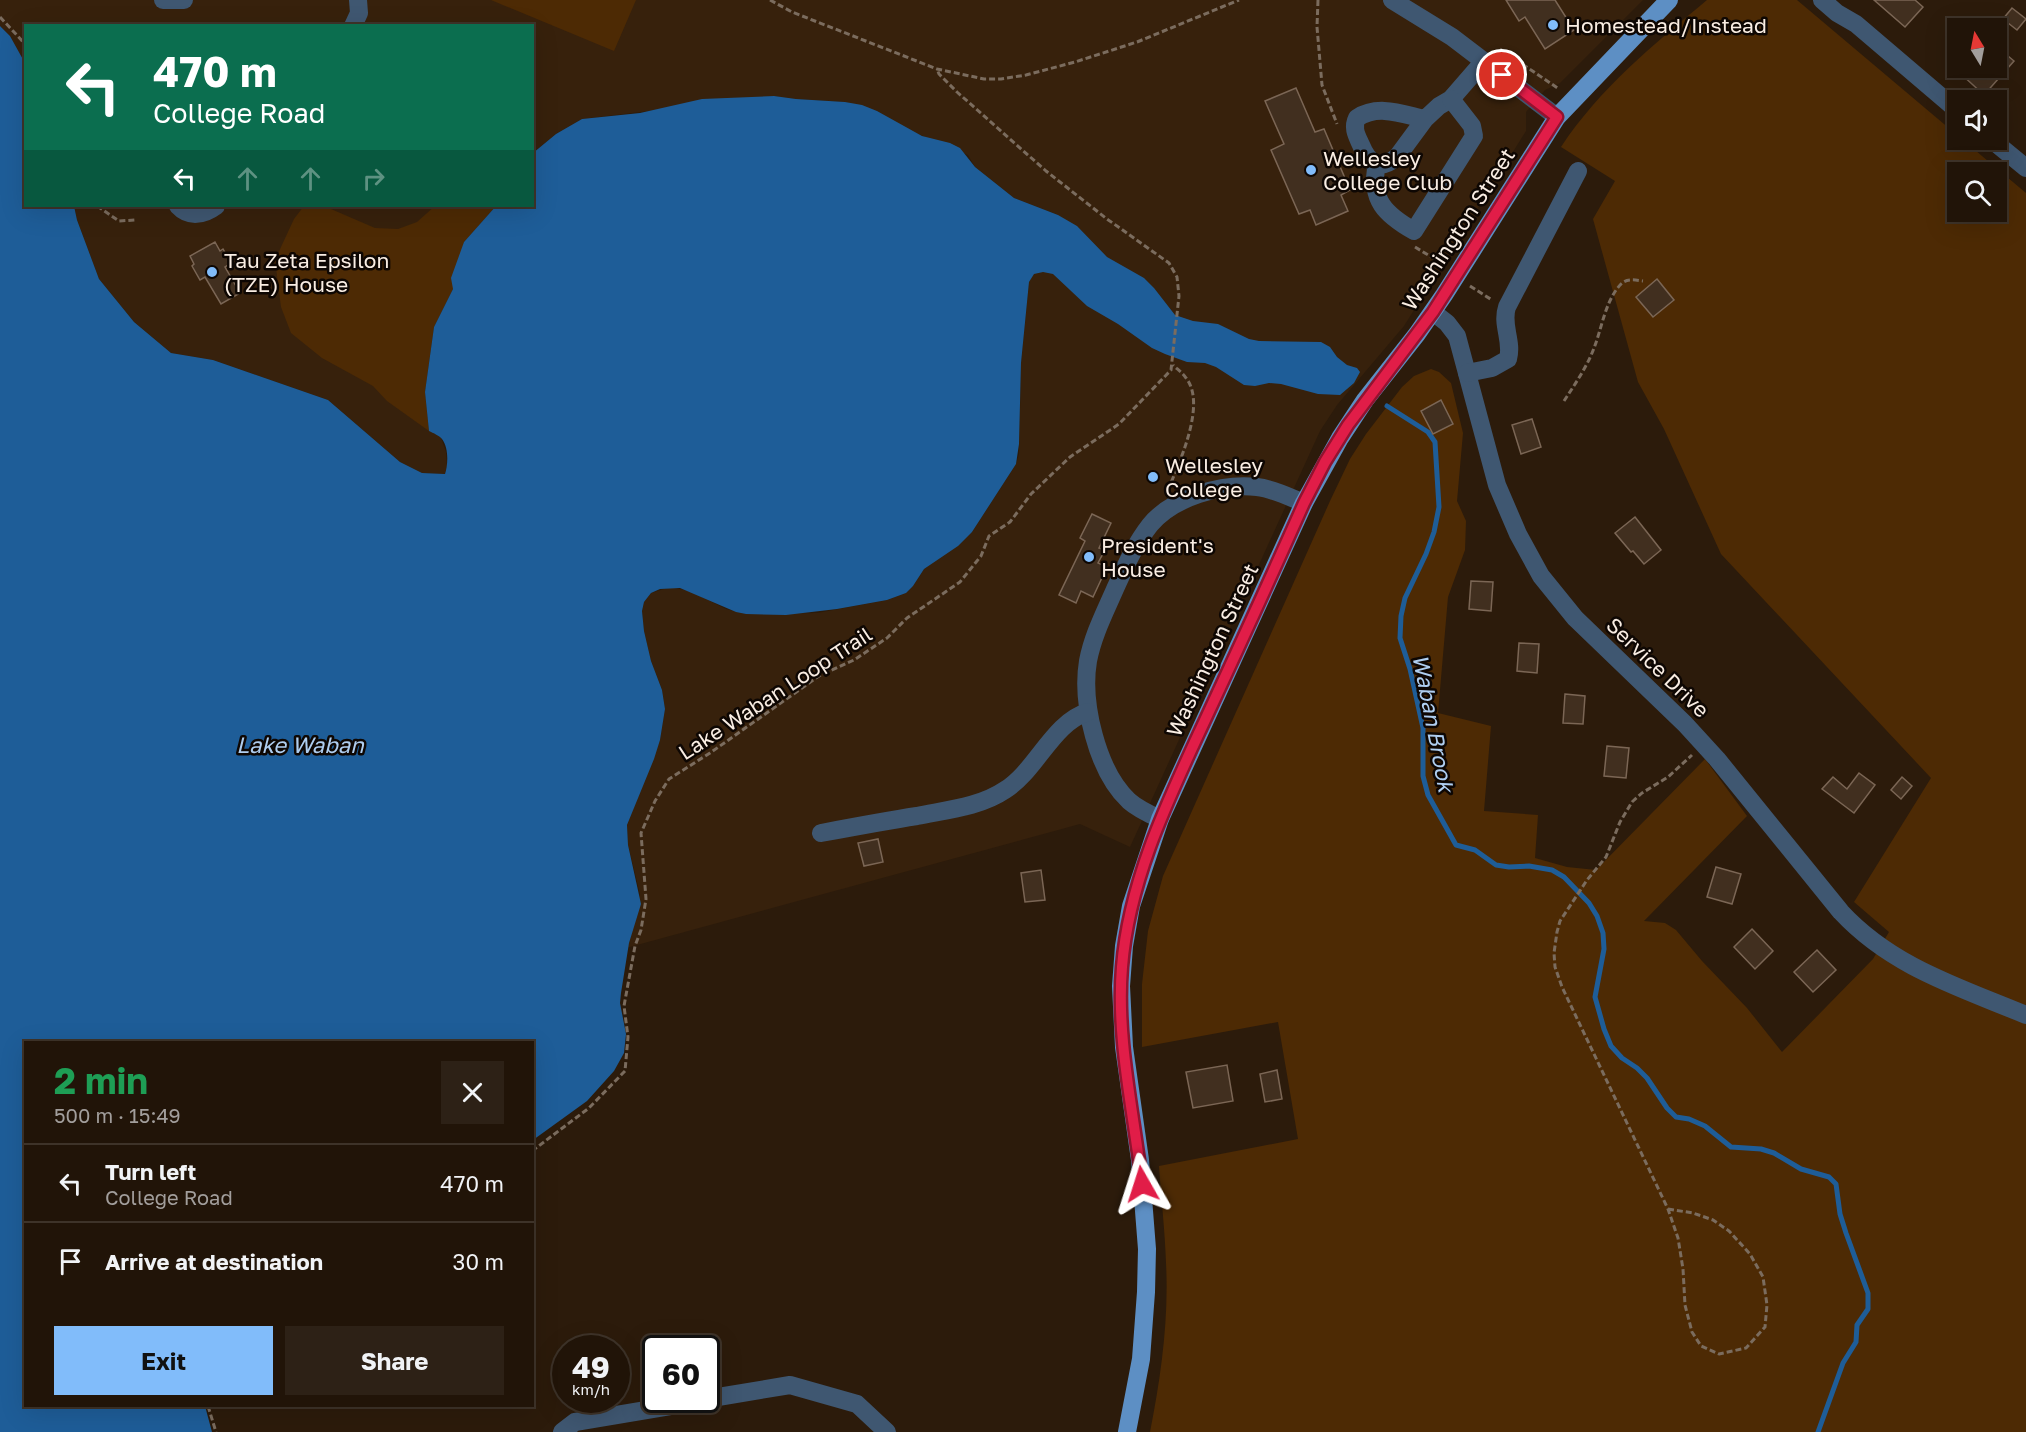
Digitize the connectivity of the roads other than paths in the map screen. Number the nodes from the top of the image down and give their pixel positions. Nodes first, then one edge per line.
1 (164, 0) edge
2 (184, 0) edge
3 (358, 0) edge
4 (1392, 0) edge
5 (1669, 0) edge
6 (1822, 0) edge
7 (1840, 0) edge
8 (354, 24) edge
9 (1856, 24) junction
10 (1484, 62) junction
11 (1451, 99) junction
12 (1947, 102) edge
13 (1557, 117) junction
14 (1425, 119) junction
15 (2004, 150) edge
16 (1377, 164) junction
17 (2026, 168) edge
18 (1578, 171) dead end
19 (180, 207) edge
20 (214, 207) edge
21 (1433, 312) junction
22 (1467, 373) junction
23 (1304, 503) junction
24 (1088, 712) junction
25 (1160, 819) junction
26 (821, 833) dead end
27 (2026, 1015) edge
28 (720, 1397) edge
29 (642, 1410) edge
30 (562, 1432) edge
31 (887, 1432) edge
32 (1127, 1432) edge

1 - 2 street
3 - 8 street
4 - 10 street
5 - 13 main road, Washington Street
6 - 9 street
7 - 9 street
9 - 12 street
10 - 11 street
10 - 13 street
11 - 14 street
11 - 16 street
13 - 21 main road, Washington Street
14 - 16 street
14 - 16 street
15 - 17 street
18 - 22 street
19 - 20 street
21 - 22 street, Service Drive
21 - 23 main road, Washington Street
22 - 27 street, Service Drive
23 - 24 street
23 - 25 main road, Washington Street
24 - 25 street
24 - 26 street
25 - 32 main road, Washington Street
28 - 31 street
29 - 30 street

